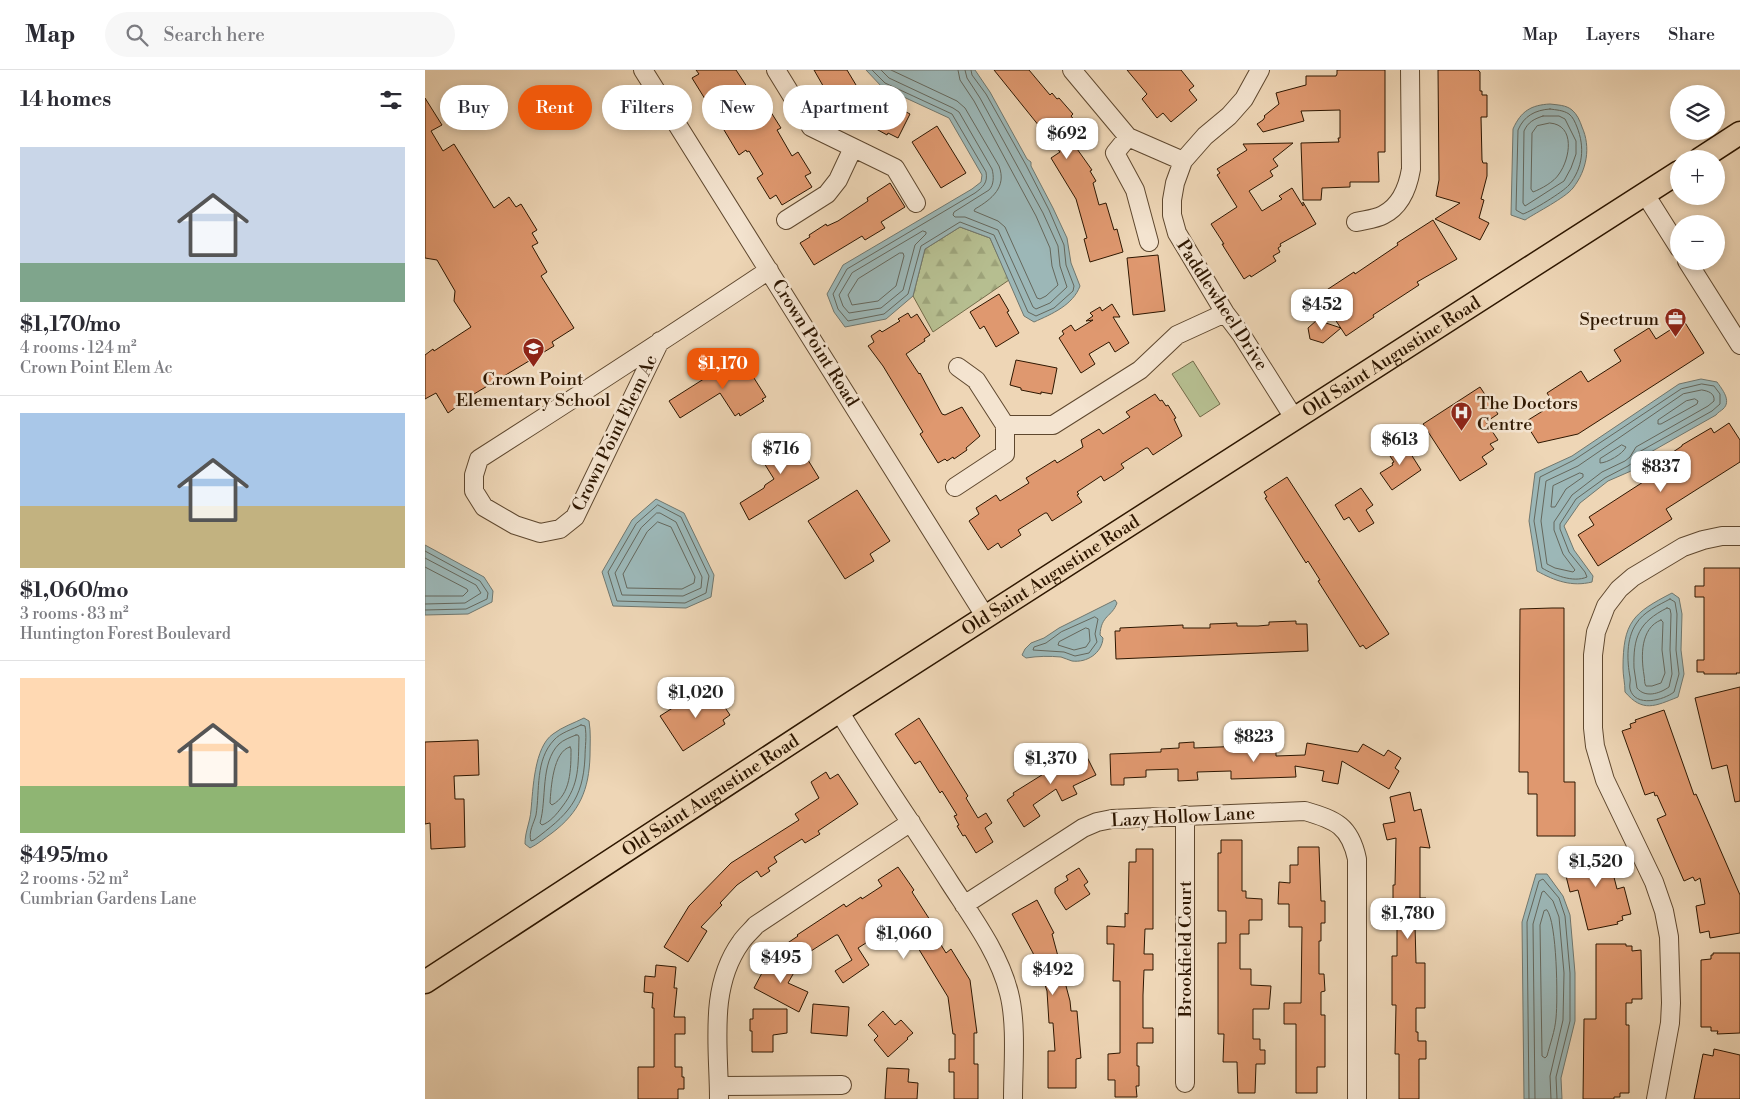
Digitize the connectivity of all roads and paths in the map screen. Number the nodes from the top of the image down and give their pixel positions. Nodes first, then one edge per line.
1 (643, 70) edge
2 (776, 70) edge
3 (1072, 70) edge
4 (1259, 70) edge
5 (1410, 70) edge
6 (1740, 133) edge
7 (1128, 137) junction
8 (853, 148) junction
9 (1714, 150) edge
10 (1183, 161) junction
11 (1670, 178) edge
12 (1645, 194) junction
13 (916, 203) dead end
14 (785, 220) dead end
15 (1356, 222) dead end
16 (1670, 234) edge
17 (1149, 242) dead end
18 (769, 270) junction
19 (1693, 270) edge
20 (1225, 313) junction
21 (660, 341) junction
22 (1740, 345) edge
23 (958, 368) dead end
24 (1294, 418) junction
25 (1005, 425) junction
26 (955, 487) dead end
27 (1740, 536) edge
28 (985, 616) junction
29 (839, 711) junction
30 (1185, 816) junction
31 (911, 822) junction
32 (964, 905) junction
33 (425, 982) edge
34 (1185, 1083) dead end
35 (842, 1084) dead end
36 (719, 1092) edge
37 (1013, 1099) edge
38 (1357, 1099) edge
39 (1656, 1099) edge

1 - 18 street, Crown Point Road
2 - 8 street
3 - 7 street
4 - 10 street, Paddlewheel Drive
5 - 15 street
6 - 9 main road
7 - 10 street
7 - 17 street
8 - 13 street
8 - 14 street
10 - 20 street, Paddlewheel Drive
11 - 12 main road, Old Saint Augustine Road
12 - 16 street
12 - 24 main road, Old Saint Augustine Road
18 - 21 street, Crown Point Elem Ac
18 - 28 street, Crown Point Road
19 - 22 street
20 - 24 street, Paddlewheel Drive
20 - 25 street
21 - 21 street, Crown Point Elem Ac
23 - 25 street
24 - 28 main road, Old Saint Augustine Road
25 - 26 street
27 - 39 street
28 - 29 main road, Old Saint Augustine Road
29 - 31 street
29 - 33 main road, Old Saint Augustine Road
30 - 32 street, Lazy Hollow Lane
30 - 34 street, Brookfield Court
30 - 38 street, Lazy Hollow Lane
31 - 32 street
31 - 36 street
32 - 37 street
35 - 36 street

